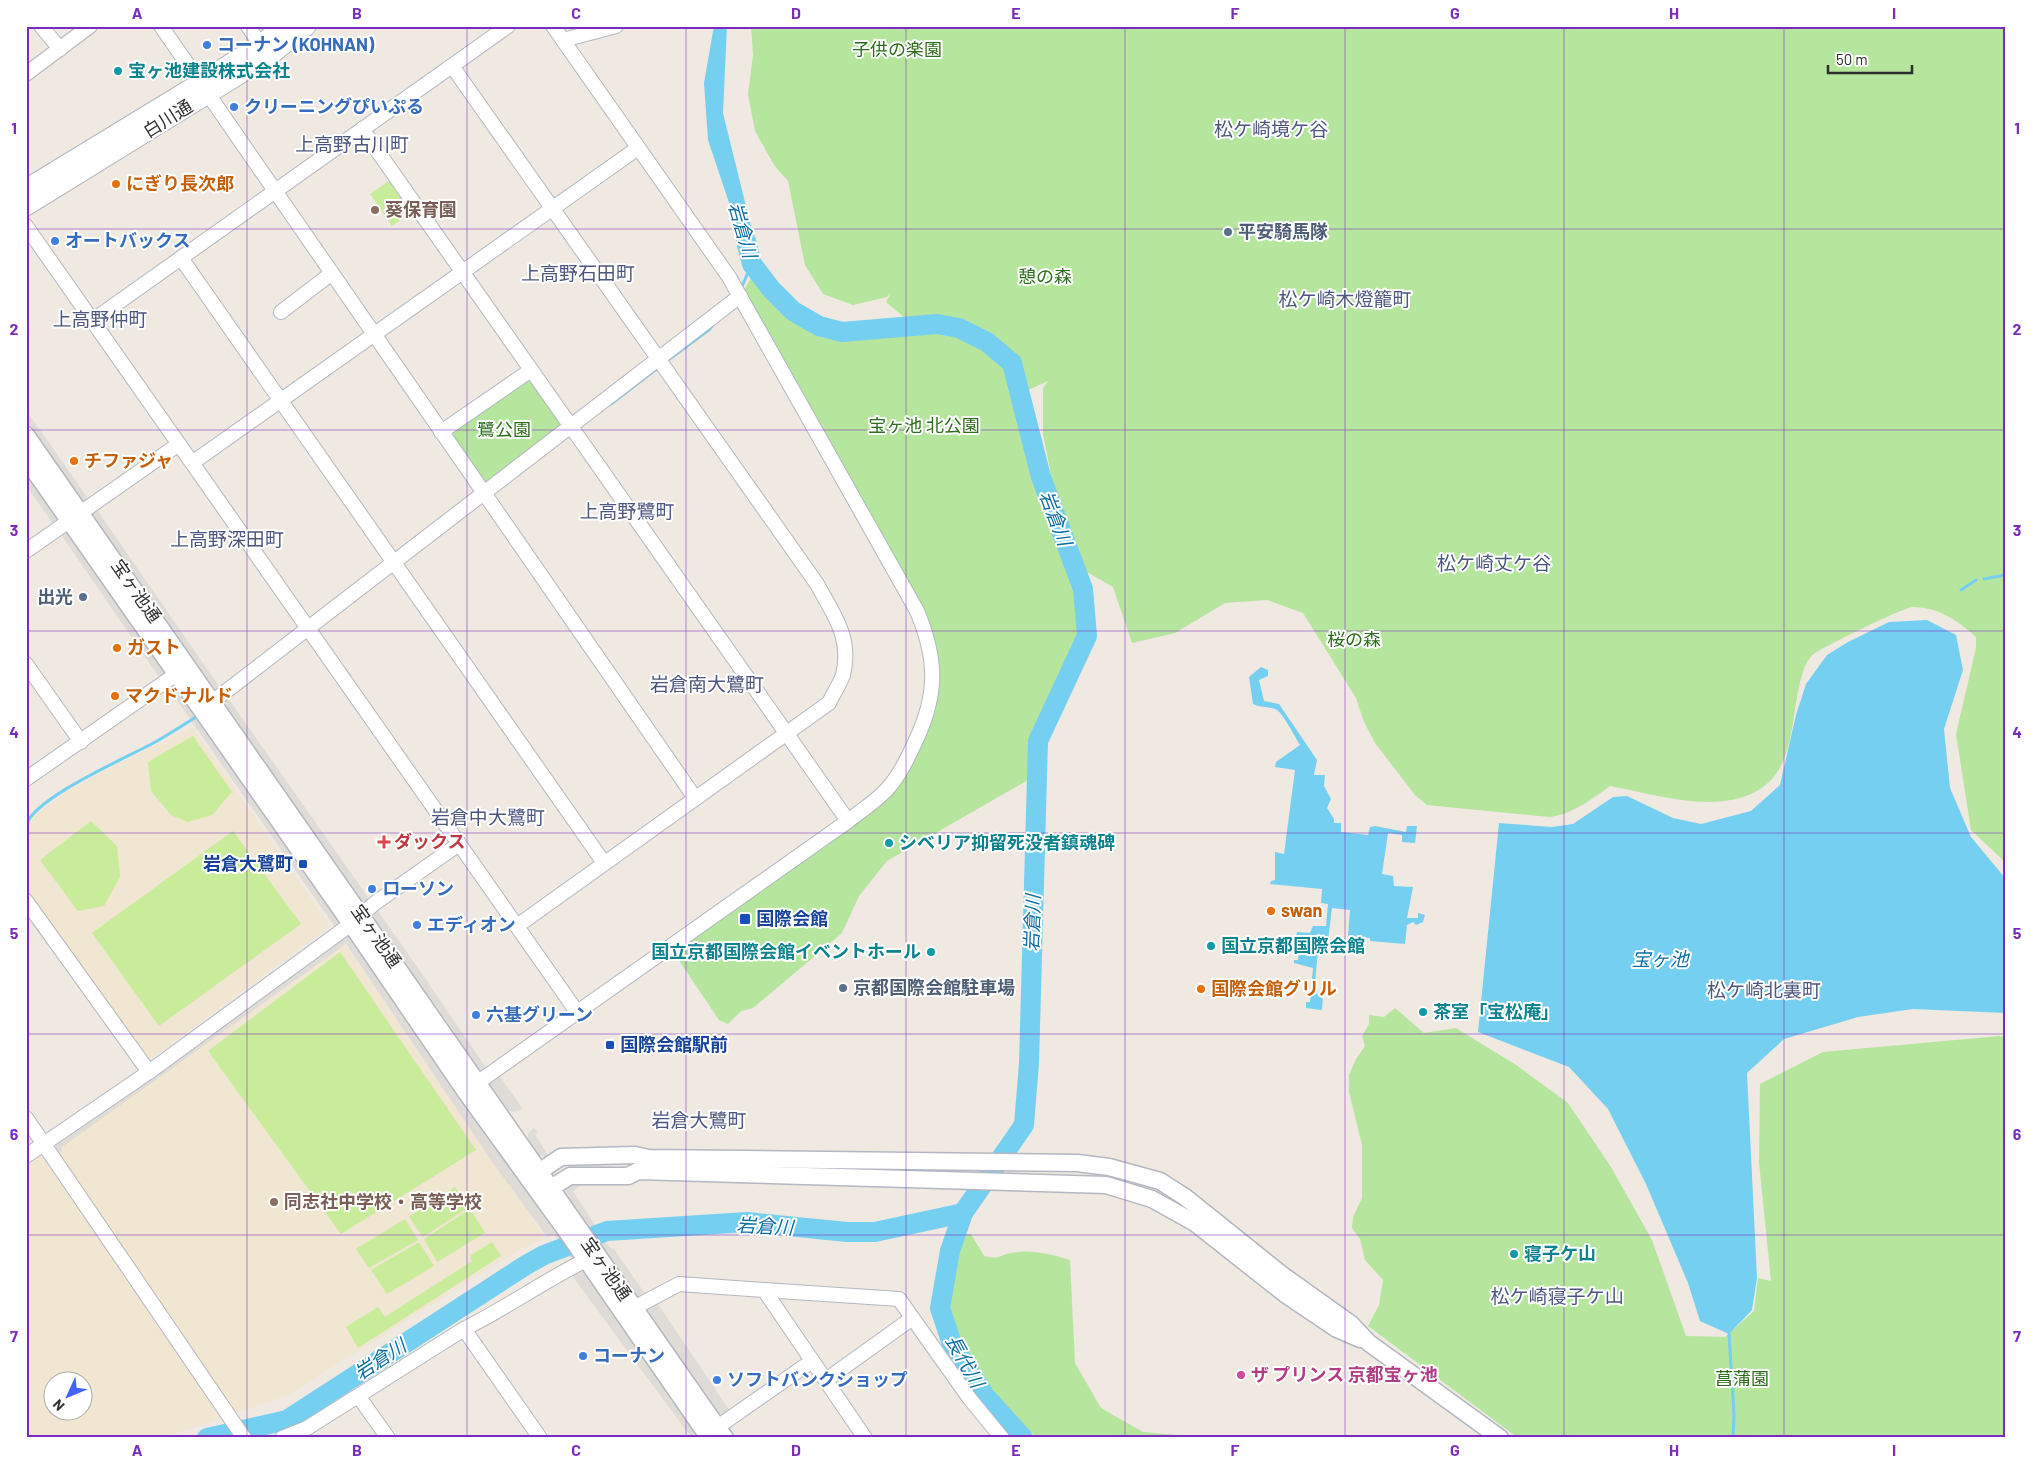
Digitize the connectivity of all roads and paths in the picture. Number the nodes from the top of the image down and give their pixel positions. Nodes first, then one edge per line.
1 (41, 26) edge
2 (90, 26) edge
3 (161, 26) edge
4 (248, 26) edge
5 (283, 26) edge
6 (306, 26) edge
7 (508, 26) edge
8 (554, 26) edge
9 (616, 26) edge
10 (563, 40) junction
11 (60, 48) junction
12 (264, 51) junction
13 (452, 66) junction
14 (26, 74) edge
15 (204, 89) junction
16 (362, 129) junction
17 (638, 148) junction
18 (26, 189) edge
19 (275, 191) junction
20 (26, 206) edge
21 (554, 208) junction
22 (26, 226) edge
23 (181, 258) junction
24 (462, 272) junction
25 (332, 273) junction
26 (740, 296) junction
27 (281, 312) dead end
28 (92, 320) junction
29 (374, 335) junction
30 (658, 359) junction
31 (531, 370) junction
32 (281, 401) junction
33 (570, 426) junction
34 (441, 432) junction
35 (26, 435) edge
36 (179, 444) junction
37 (26, 460) edge
38 (192, 463) junction
39 (484, 493) junction
40 (76, 516) junction
41 (26, 552) edge
42 (394, 562) junction
43 (308, 628) junction
44 (26, 664) edge
45 (182, 670) junction
46 (207, 706) junction
47 (786, 733) junction
48 (81, 742) junction
49 (28, 773) edge
50 (695, 798) junction
51 (848, 821) junction
52 (459, 844) junction
53 (604, 863) junction
54 (28, 907) edge
55 (356, 919) junction
56 (517, 926) junction
57 (577, 1012) junction
58 (149, 1072) junction
59 (471, 1087) junction
60 (26, 1118) edge
61 (44, 1144) junction
62 (26, 1156) edge
63 (534, 1176) junction
64 (545, 1192) junction
65 (588, 1256) junction
66 (764, 1290) junction
67 (628, 1310) junction
68 (911, 1319) junction
69 (464, 1329) junction
70 (1369, 1343) junction
71 (812, 1361) junction
72 (826, 1380) junction
73 (359, 1397) junction
74 (712, 1435) edge
75 (244, 1438) edge
76 (282, 1438) edge
77 (388, 1438) edge
78 (540, 1438) edge
79 (866, 1438) edge
80 (1002, 1438) edge
81 (1500, 1438) edge

1 - 11 street
2 - 11 street
3 - 15 street
4 - 12 street
5 - 12 main road, 白川通
6 - 12 main road, 白川通
7 - 13 street
8 - 10 street
9 - 10 street
10 - 17 street
11 - 14 street
12 - 15 main road, 白川通
13 - 16 street
13 - 21 street
15 - 18 main road, 白川通
15 - 19 street
15 - 20 main road, 白川通
16 - 19 street
16 - 24 street
17 - 21 street
17 - 26 street
19 - 23 street
19 - 25 street
21 - 24 street
21 - 30 street
22 - 28 street
23 - 28 street
23 - 32 street
24 - 29 street
24 - 31 street
25 - 27 street
25 - 29 street
26 - 30 street
26 - 51 street
28 - 36 street
29 - 32 street
29 - 34 street
30 - 33 street
30 - 47 street
31 - 33 street
31 - 34 street
32 - 38 street
32 - 42 street
33 - 39 street
33 - 47 street
34 - 39 street
35 - 40 street, 宝ヶ池通
36 - 38 street
36 - 40 street
37 - 40 street, 宝ヶ池通
38 - 43 street
39 - 42 street
39 - 50 street
40 - 41 street
40 - 45 street, 宝ヶ池通
42 - 43 street
42 - 53 street
43 - 46 street
43 - 52 street
44 - 48 street
45 - 46 street, 宝ヶ池通
45 - 48 street
46 - 55 street, 宝ヶ池通
47 - 50 street
47 - 51 street
48 - 49 street
50 - 53 street
51 - 57 street
52 - 55 street
52 - 56 street
53 - 56 street
54 - 58 street
55 - 58 street
55 - 59 street, 宝ヶ池通
56 - 57 street
57 - 59 street
58 - 61 street
59 - 63 street, 宝ヶ池通
60 - 61 street
61 - 62 street
61 - 75 street
63 - 64 street, 宝ヶ池通
63 - 70 street
64 - 65 street, 宝ヶ池通
64 - 70 street
65 - 67 street, 宝ヶ池通
65 - 69 street
66 - 67 street
66 - 68 street
66 - 71 street
67 - 74 street, 宝ヶ池通
68 - 72 street
68 - 80 street
69 - 73 street
69 - 78 street
70 - 81 street
71 - 72 street
71 - 74 street
72 - 79 street
73 - 76 street
73 - 77 street

